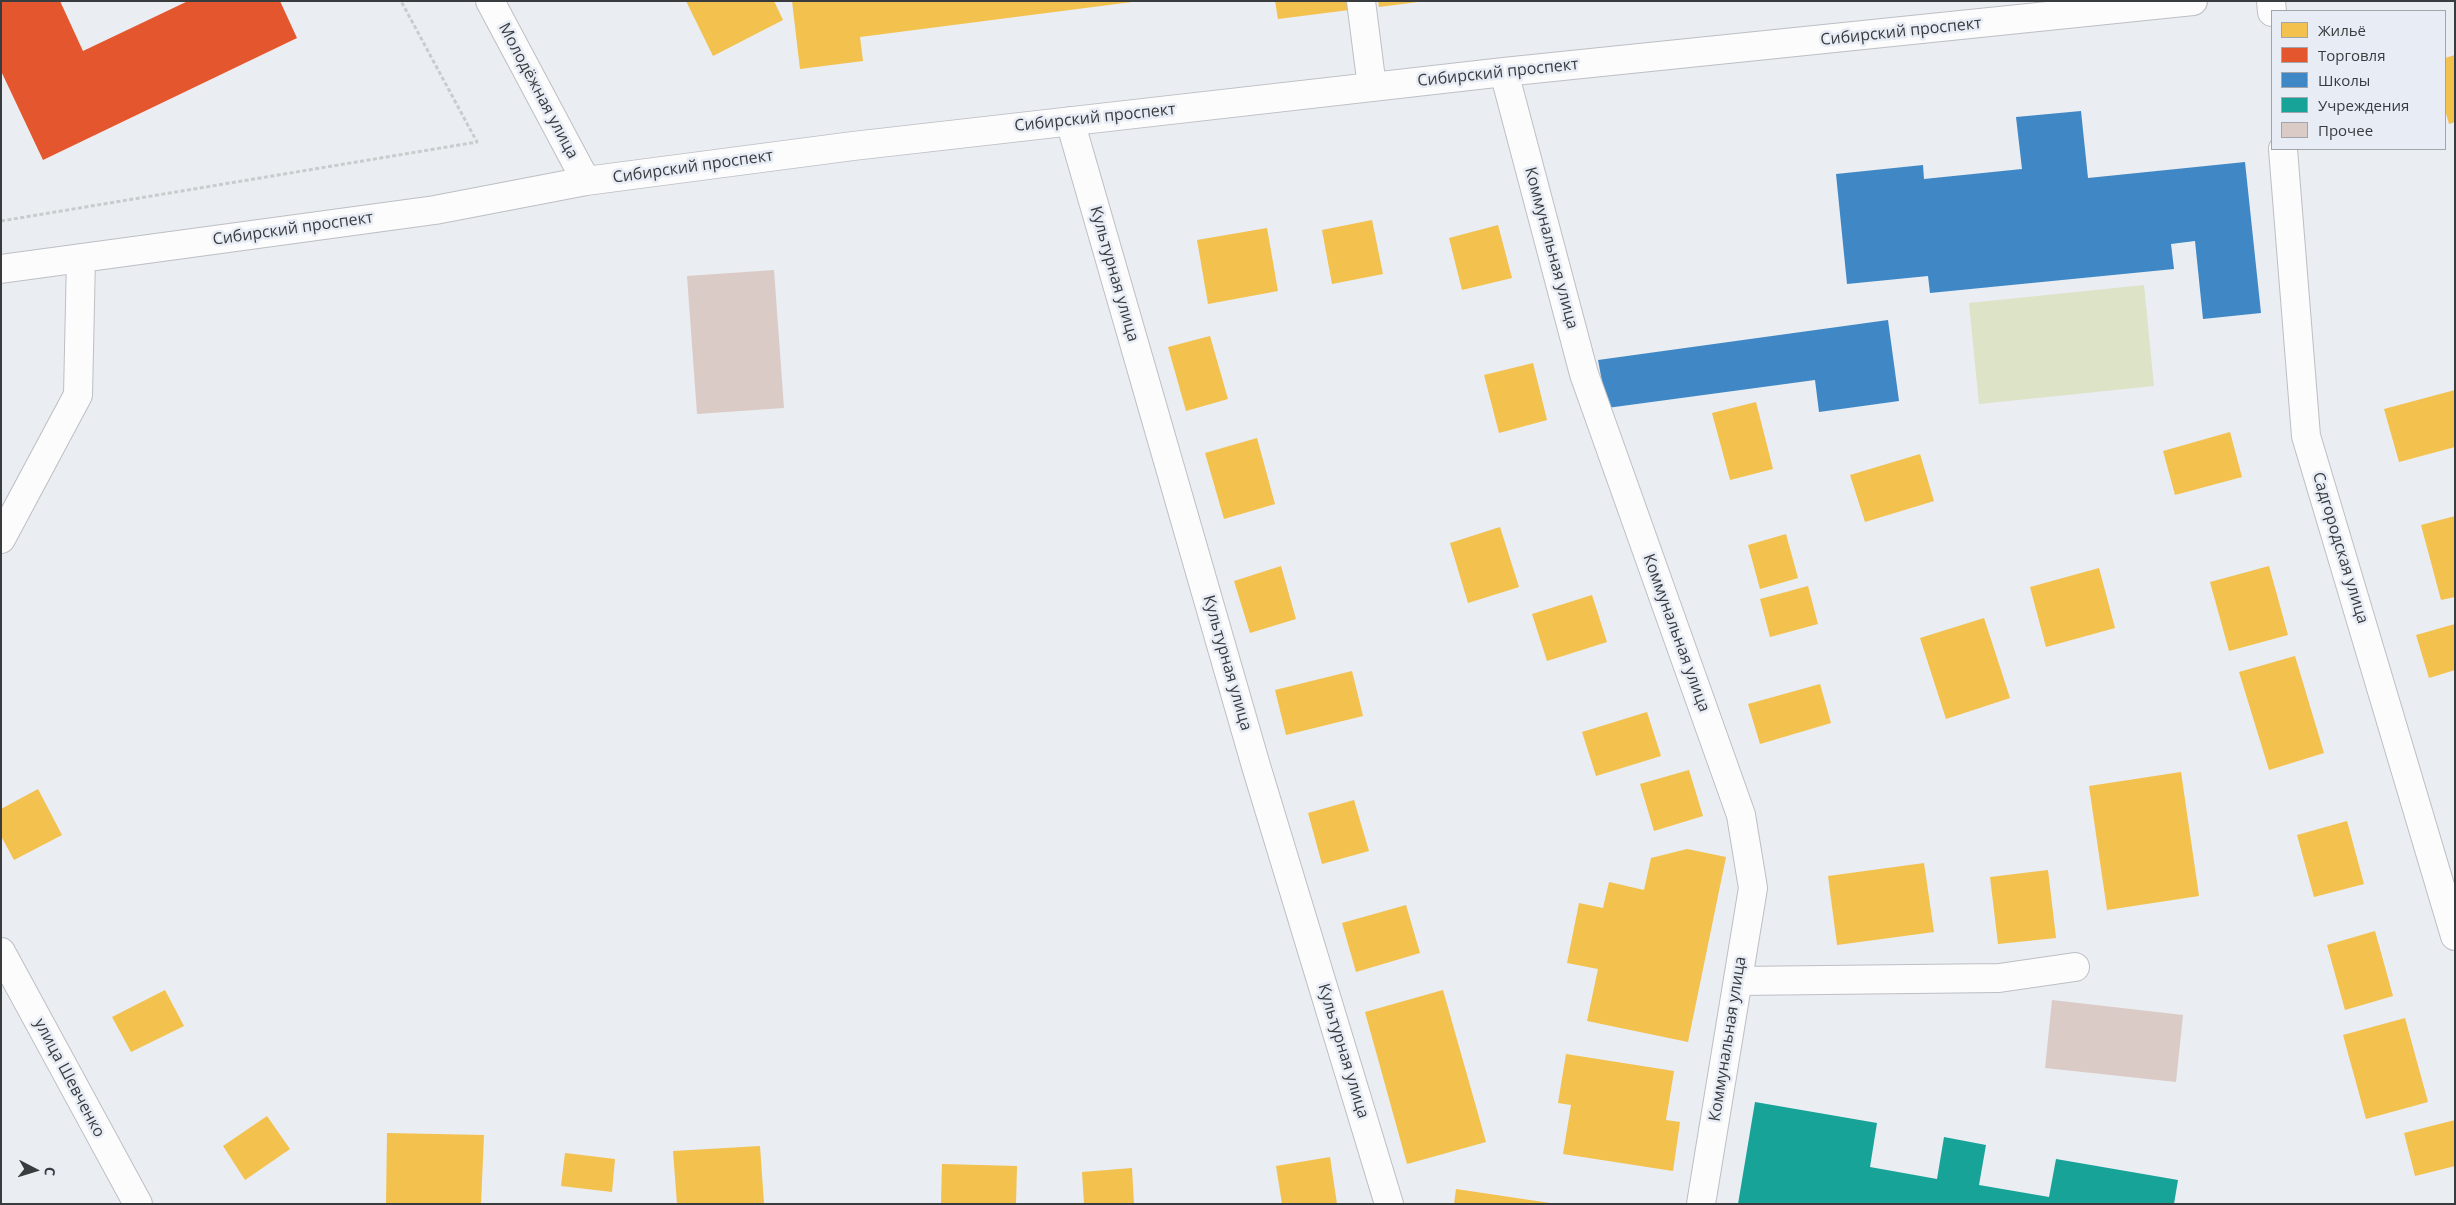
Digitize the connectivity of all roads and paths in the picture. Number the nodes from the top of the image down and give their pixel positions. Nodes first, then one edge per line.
1 (401, 1) edge
2 (490, 1) edge
3 (1361, 1) edge
4 (2194, 1) edge
5 (2163, 4) edge
6 (1504, 72) junction
7 (1372, 87) junction
8 (1070, 122) junction
9 (2283, 150) edge
10 (586, 181) junction
11 (1, 221) edge
12 (81, 258) junction
13 (1, 269) edge
14 (1, 540) edge
15 (2455, 936) edge
16 (1, 952) edge
17 (2075, 967) dead end
18 (1738, 981) junction
19 (138, 1204) edge
20 (1389, 1204) edge
21 (1701, 1204) edge

1 - 11 path
2 - 10 street, Молодёжная улица
3 - 7 street
4 - 5 street, Сибирский проспект
5 - 6 street, Сибирский проспект
6 - 7 street, Сибирский проспект
6 - 18 street, Коммунальная улица
7 - 8 street, Сибирский проспект
8 - 10 street, Сибирский проспект
8 - 20 street, Культурная улица
9 - 15 street, Садгородская улица
10 - 12 street, Сибирский проспект
12 - 13 street, Сибирский проспект
12 - 14 street
16 - 19 street, улица Шевченко
17 - 18 street
18 - 21 street, Коммунальная улица

